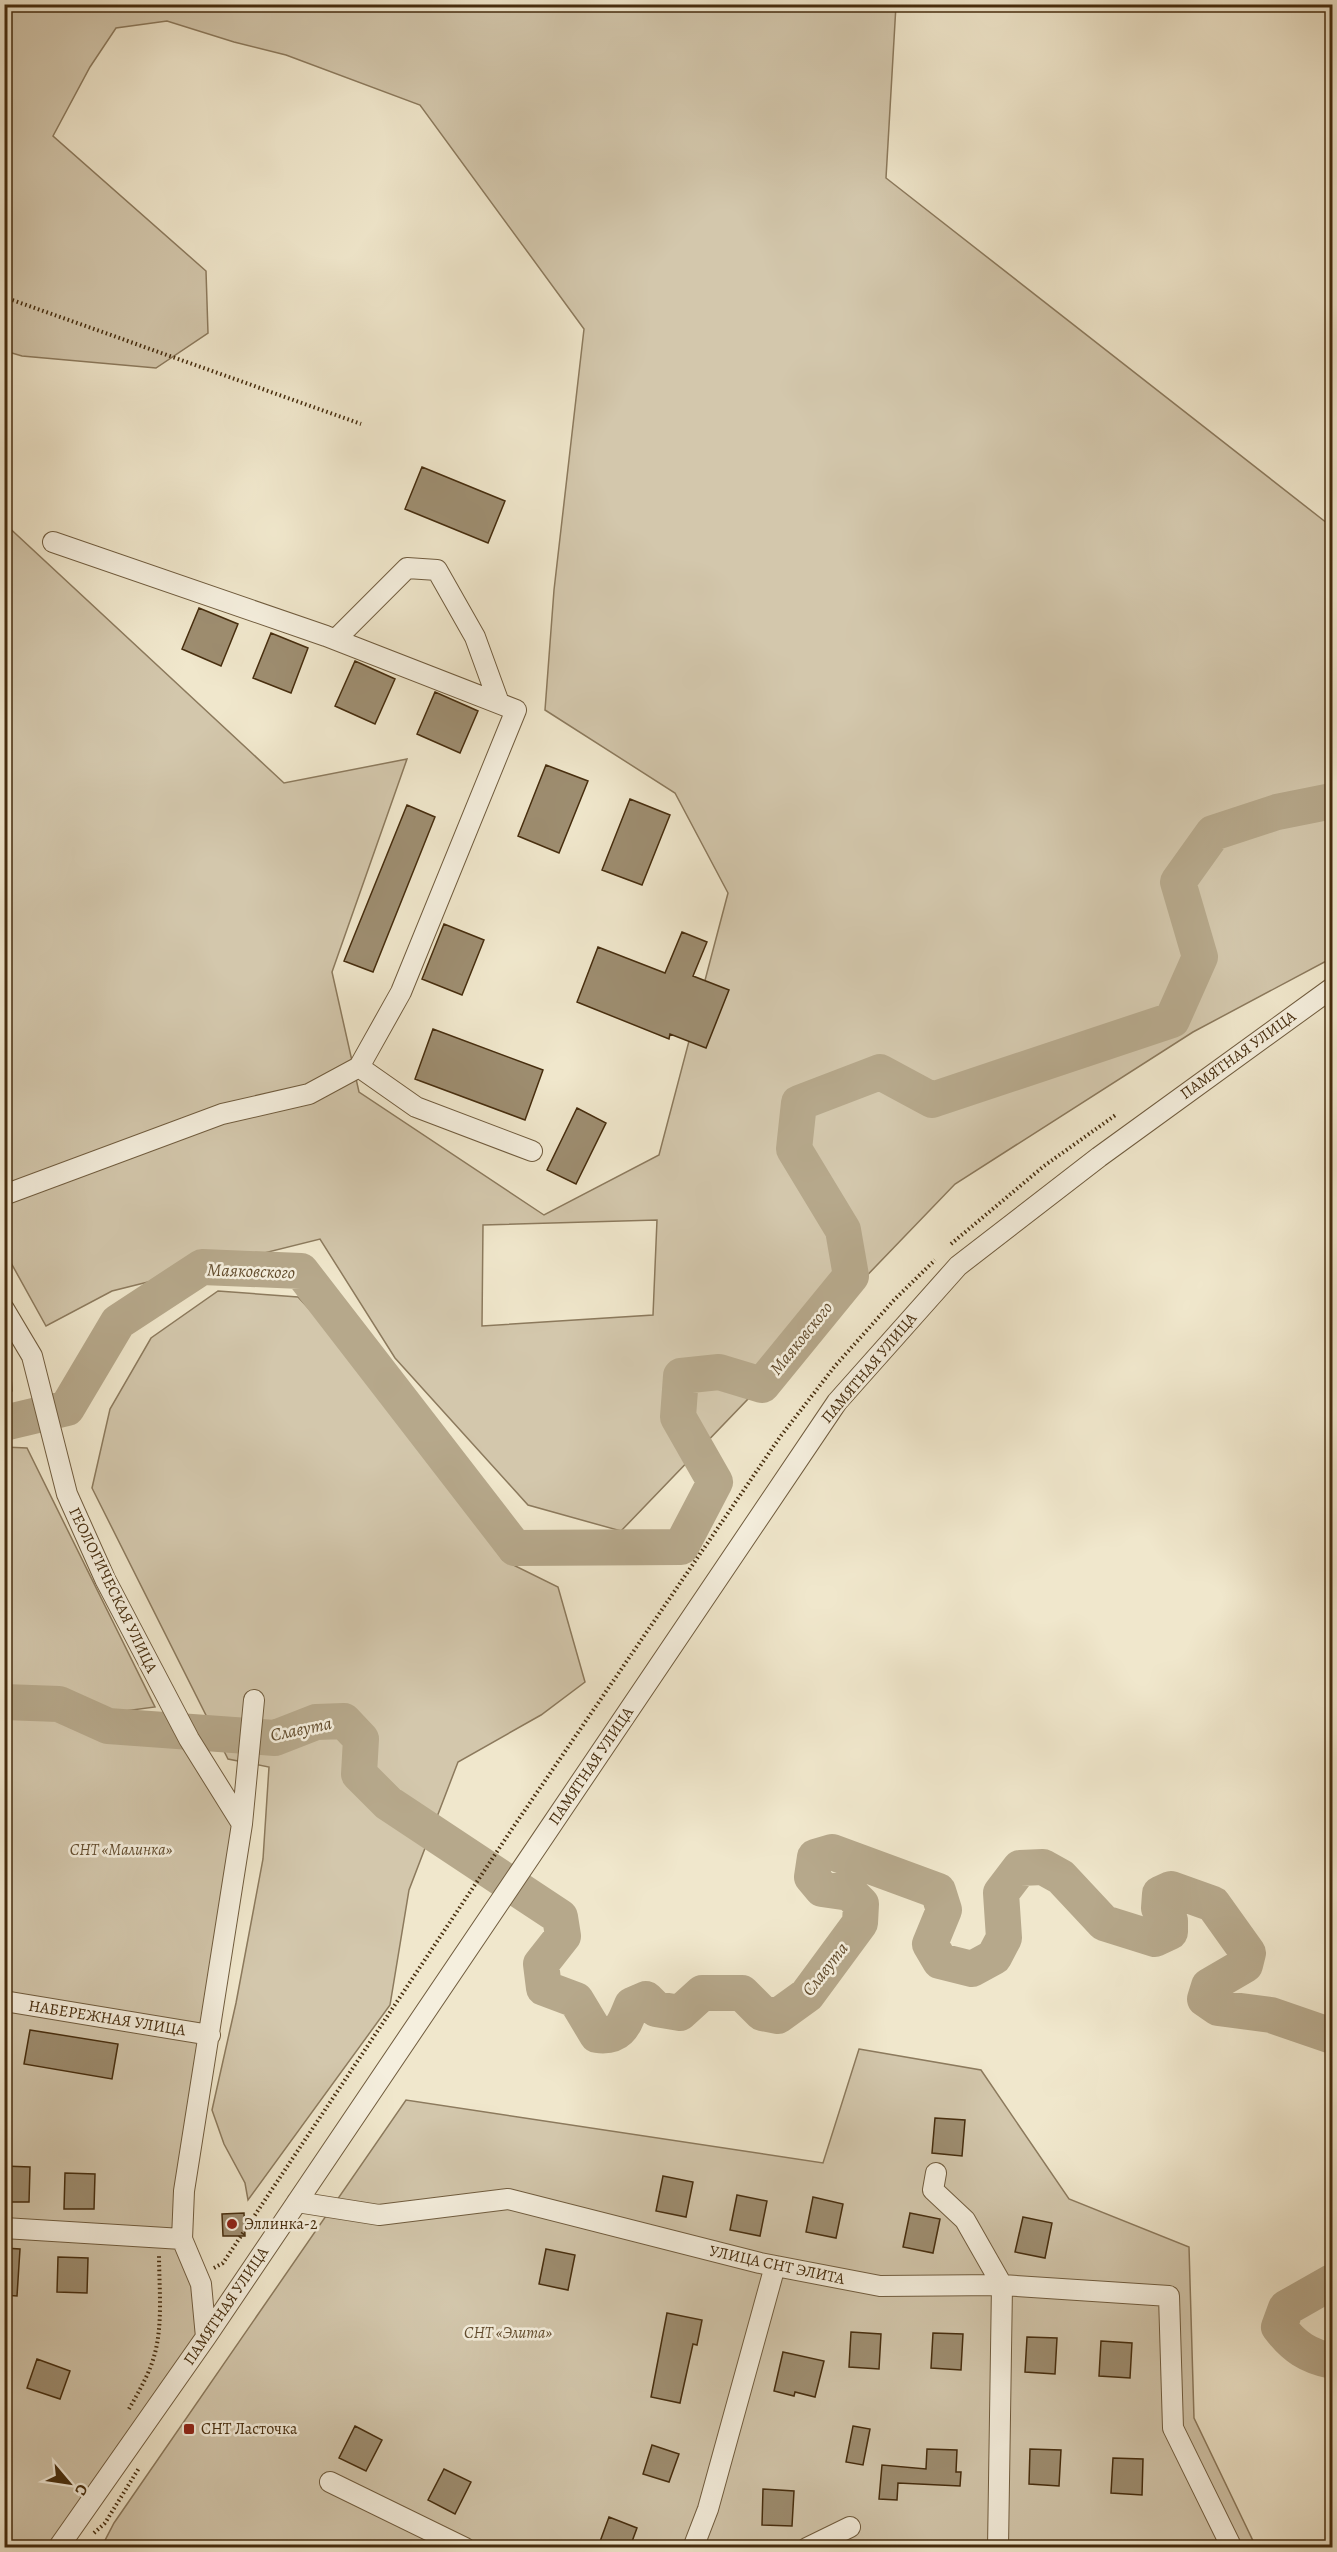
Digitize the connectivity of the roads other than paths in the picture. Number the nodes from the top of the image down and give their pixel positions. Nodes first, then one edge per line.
1 (53, 542) dead end
2 (336, 639) junction
3 (508, 707) junction
4 (1332, 988) edge
5 (359, 1067) junction
6 (532, 1151) dead end
7 (4, 1195) edge
8 (4, 1309) edge
9 (254, 1700) dead end
10 (242, 1824) junction
11 (4, 2001) edge
12 (210, 2035) junction
13 (936, 2173) dead end
14 (297, 2202) junction
15 (4, 2228) edge
16 (182, 2239) junction
17 (775, 2266) junction
18 (1002, 2285) junction
19 (206, 2337) junction
20 (330, 2482) dead end
21 (850, 2528) dead end
22 (58, 2547) edge
23 (465, 2547) edge
24 (693, 2547) edge
25 (807, 2547) edge
26 (998, 2547) edge
27 (1232, 2547) edge

1 - 2 street
2 - 3 street
2 - 3 street
3 - 5 street
4 - 14 street, ПАМЯТНАЯ УЛИЦА
5 - 6 street
5 - 7 street
8 - 10 street, ГЕОЛОГИЧЕСКАЯ УЛИЦА
9 - 10 street
10 - 12 street
11 - 12 street, НАБЕРЕЖНАЯ УЛИЦА
12 - 16 street
13 - 18 street
14 - 17 street, УЛИЦА СНТ ЭЛИТА
14 - 19 street, ПАМЯТНАЯ УЛИЦА
15 - 16 street
16 - 19 street
17 - 18 street, УЛИЦА СНТ ЭЛИТА
17 - 24 street
18 - 26 street
18 - 27 street, УЛИЦА СНТ ЭЛИТА
19 - 22 street, ПАМЯТНАЯ УЛИЦА
20 - 23 street
21 - 25 street

